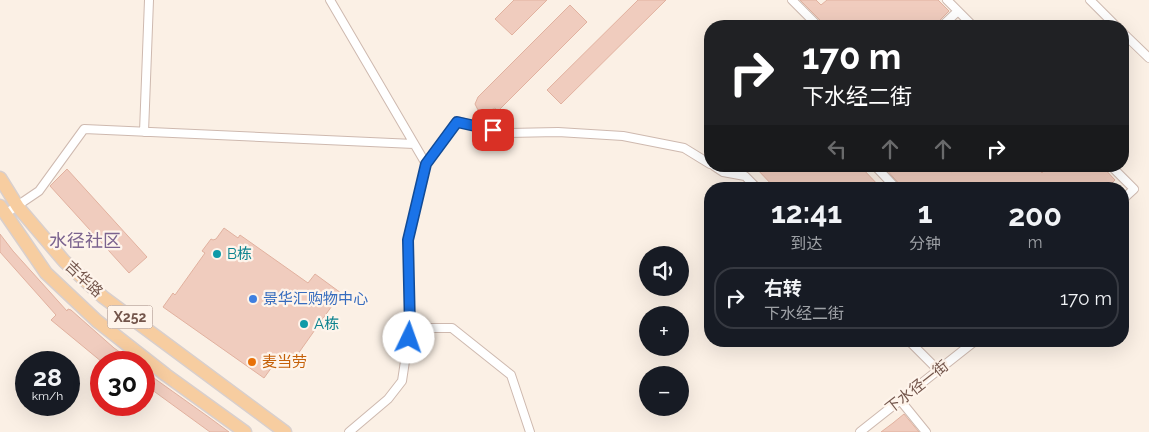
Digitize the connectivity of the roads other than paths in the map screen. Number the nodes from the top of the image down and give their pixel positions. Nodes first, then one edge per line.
1 (149, 0) edge
2 (330, 0) edge
3 (792, 0) edge
4 (947, 0) edge
5 (1090, 0) edge
6 (958, 11) junction
7 (812, 20) edge
8 (948, 20) edge
9 (967, 20) edge
10 (1110, 20) edge
11 (1129, 39) edge
12 (1149, 58) edge
13 (144, 132) junction
14 (414, 144) junction
15 (704, 160) edge
16 (426, 164) junction
17 (723, 172) edge
18 (881, 172) edge
19 (1117, 172) edge
20 (0, 178) edge
21 (751, 182) edge
22 (890, 182) edge
23 (1127, 182) edge
24 (1129, 184) edge
25 (1129, 194) edge
26 (18, 207) junction
27 (3, 210) edge
28 (410, 328) junction
29 (915, 347) edge
30 (967, 347) edge
31 (938, 370) junction
32 (900, 400) junction
33 (245, 432) edge
34 (285, 432) edge
35 (349, 432) edge
36 (530, 432) edge
37 (860, 432) edge
38 (926, 432) edge

1 - 13 street
2 - 14 street
3 - 7 street
4 - 6 street
5 - 10 street
6 - 8 street
6 - 9 street
11 - 12 street
13 - 14 street
13 - 26 street
14 - 16 street
15 - 16 street
16 - 28 street
17 - 21 street
18 - 22 street
19 - 23 street
20 - 26 main road, 吉华路 / X252
24 - 25 street
26 - 27 street
26 - 34 main road, 吉华路 / X252
27 - 33 main road, 吉华路 / X252
28 - 35 street
28 - 36 street
29 - 31 street
30 - 31 street, 下水径一街
31 - 32 street, 下水径一街
32 - 37 street, 下水径一街
32 - 38 street

